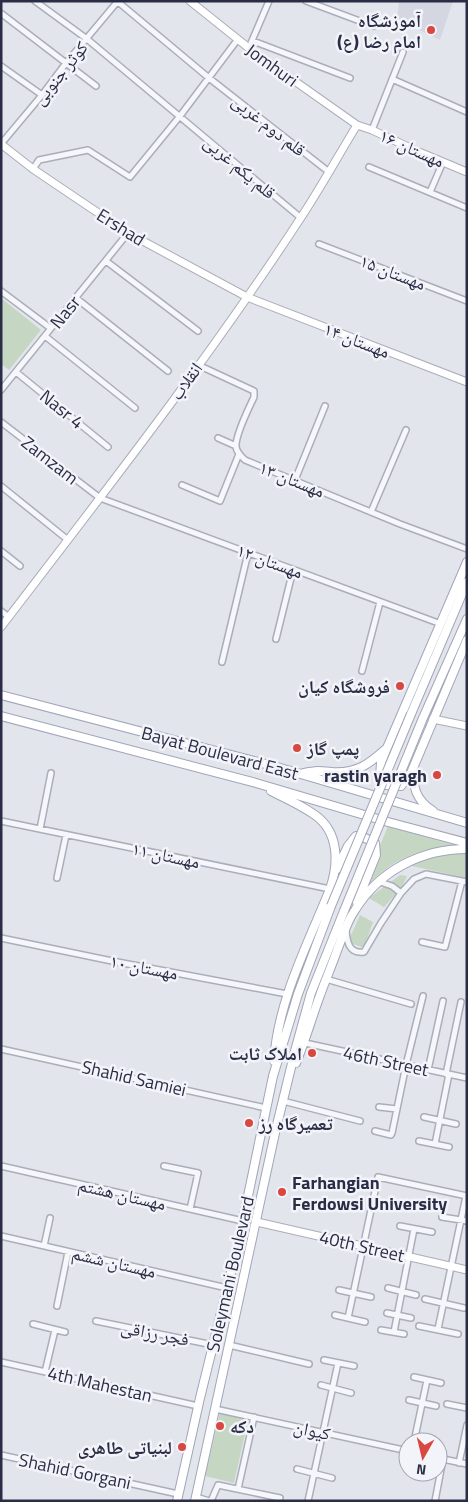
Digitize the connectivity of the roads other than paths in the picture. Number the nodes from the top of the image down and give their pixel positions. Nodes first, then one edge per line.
1 (35, 1) edge
2 (118, 1) edge
3 (190, 1) edge
4 (269, 1) edge
5 (306, 1) edge
6 (2, 14) edge
7 (373, 26) dead end
8 (87, 39) junction
9 (238, 40) junction
10 (253, 41) junction
11 (249, 48) junction
12 (403, 52) dead end
13 (66, 63) junction
14 (1, 66) edge
15 (209, 78) junction
16 (350, 78) dead end
17 (392, 79) junction
18 (96, 86) dead end
19 (42, 95) junction
20 (467, 112) edge
21 (180, 116) junction
22 (357, 125) junction
23 (372, 130) junction
24 (1, 144) edge
25 (443, 162) junction
26 (369, 167) dead end
27 (33, 169) junction
28 (329, 172) junction
29 (467, 172) edge
30 (430, 192) junction
31 (467, 208) edge
32 (301, 218) junction
33 (128, 233) junction
34 (319, 244) dead end
35 (106, 261) junction
36 (1, 291) edge
37 (248, 297) junction
38 (76, 298) junction
39 (467, 301) edge
40 (48, 327) dead end
41 (198, 331) dead end
42 (45, 336) junction
43 (198, 365) junction
44 (168, 371) dead end
45 (16, 372) junction
46 (467, 382) edge
47 (1, 390) edge
48 (325, 406) dead end
49 (135, 408) dead end
50 (1, 422) edge
51 (406, 430) dead end
52 (218, 438) dead end
53 (236, 446) junction
54 (108, 447) dead end
55 (239, 454) junction
56 (295, 480) junction
57 (182, 485) dead end
58 (1, 486) edge
59 (100, 498) junction
60 (371, 512) junction
61 (68, 540) junction
62 (467, 549) edge
63 (1, 551) edge
64 (248, 553) junction
65 (467, 562) edge
66 (20, 566) dead end
67 (294, 570) junction
68 (467, 582) edge
69 (380, 602) junction
70 (1, 611) edge
71 (9, 617) junction
72 (467, 619) edge
73 (441, 624) junction
74 (1, 627) edge
75 (276, 639) dead end
76 (467, 640) edge
77 (222, 662) dead end
78 (362, 671) dead end
79 (1, 696) edge
80 (1, 716) edge
81 (433, 719) junction
82 (467, 726) edge
83 (387, 748) junction
84 (416, 759) junction
85 (52, 773) dead end
86 (300, 774) junction
87 (256, 783) junction
88 (440, 816) junction
89 (1, 822) edge
90 (467, 823) edge
91 (40, 829) junction
92 (66, 835) junction
93 (467, 843) edge
94 (467, 850) edge
95 (335, 875) junction
96 (57, 878) dead end
97 (380, 882) junction
98 (464, 882) edge
99 (330, 888) junction
100 (401, 893) junction
101 (354, 911) junction
102 (346, 930) junction
103 (1, 938) edge
104 (422, 942) dead end
105 (326, 979) junction
106 (287, 994) junction
107 (423, 996) dead end
108 (443, 1000) dead end
109 (461, 1002) dead end
110 (411, 1004) dead end
111 (304, 1043) junction
112 (1, 1049) edge
113 (406, 1065) junction
114 (428, 1070) junction
115 (448, 1074) junction
116 (273, 1076) junction
117 (467, 1078) edge
118 (288, 1080) junction
119 (283, 1101) junction
120 (379, 1107) dead end
121 (266, 1108) junction
122 (397, 1109) junction
123 (424, 1118) dead end
124 (440, 1120) junction
125 (360, 1121) dead end
126 (456, 1124) dead end
127 (375, 1131) dead end
128 (419, 1141) dead end
129 (435, 1144) junction
130 (450, 1147) dead end
131 (1, 1166) edge
132 (164, 1166) dead end
133 (467, 1196) edge
134 (190, 1209) junction
135 (442, 1217) dead end
136 (50, 1218) dead end
137 (243, 1221) junction
138 (464, 1221) edge
139 (257, 1222) junction
140 (400, 1226) dead end
141 (414, 1229) junction
142 (432, 1232) dead end
143 (1, 1236) edge
144 (44, 1246) junction
145 (363, 1246) junction
146 (68, 1252) junction
147 (408, 1256) junction
148 (451, 1266) junction
149 (467, 1270) edge
150 (227, 1288) junction
151 (388, 1288) dead end
152 (339, 1290) dead end
153 (402, 1292) junction
154 (353, 1294) junction
155 (416, 1295) dead end
156 (371, 1297) dead end
157 (425, 1299) dead end
158 (443, 1303) junction
159 (57, 1306) dead end
160 (464, 1308) dead end
161 (387, 1312) dead end
162 (335, 1315) dead end
163 (397, 1315) junction
164 (348, 1318) junction
165 (411, 1318) dead end
166 (96, 1321) dead end
167 (365, 1322) dead end
168 (33, 1324) dead end
169 (419, 1326) dead end
170 (438, 1329) junction
171 (55, 1330) junction
172 (381, 1330) dead end
173 (65, 1332) dead end
174 (394, 1332) junction
175 (404, 1334) dead end
176 (458, 1334) dead end
177 (213, 1345) junction
178 (229, 1345) junction
179 (324, 1360) dead end
180 (1, 1362) edge
181 (338, 1363) junction
182 (308, 1364) dead end
183 (354, 1366) dead end
184 (45, 1372) junction
185 (414, 1378) dead end
186 (426, 1380) junction
187 (441, 1383) dead end
188 (321, 1385) dead end
189 (332, 1388) junction
190 (351, 1393) dead end
191 (409, 1400) dead end
192 (422, 1403) junction
193 (447, 1404) dead end
194 (198, 1406) junction
195 (436, 1406) dead end
196 (467, 1408) edge
197 (215, 1409) junction
198 (254, 1417) junction
199 (467, 1425) edge
200 (416, 1432) edge
201 (324, 1433) junction
202 (398, 1449) edge
203 (1, 1455) edge
204 (448, 1461) edge
205 (459, 1463) junction
206 (467, 1464) edge
207 (297, 1469) dead end
208 (314, 1473) junction
209 (332, 1478) dead end
210 (437, 1482) edge
211 (238, 1489) junction
212 (177, 1497) edge
213 (280, 1498) dead end
214 (195, 1499) edge
215 (210, 1501) edge
216 (308, 1501) edge
217 (435, 1501) edge

1 - 8 street, قلم یکم غربی
2 - 8 street, کوثر جنوبی
2 - 15 street, قلم دوم غربی
3 - 9 street, Jomhuri
4 - 10 street
5 - 7 street
6 - 13 street
8 - 13 street, کوثر جنوبی
8 - 21 street, قلم یکم غربی
9 - 11 street, Jomhuri
9 - 15 street
10 - 11 street
10 - 16 street
11 - 22 street, Jomhuri
12 - 17 street
13 - 18 street
13 - 19 street, کوثر جنوبی
14 - 19 street
15 - 21 street
15 - 28 street, قلم دوم غربی
17 - 20 street
17 - 23 street
19 - 24 street, کوثر جنوبی
21 - 27 street
21 - 32 street, قلم یکم غربی
22 - 23 street, مهستان ۱۶
22 - 28 street, انقلاب
23 - 25 street, مهستان ۱۶
24 - 27 street, Ershad
25 - 29 street, مهستان ۱۶
25 - 30 street
26 - 30 street
27 - 33 street, Ershad
28 - 32 street, انقلاب
30 - 31 street
32 - 37 street, انقلاب
33 - 35 street, Nasr
33 - 37 street, Ershad
34 - 39 street, مهستان ۱۵
35 - 38 street, Nasr
35 - 41 street
36 - 40 street
37 - 43 street, انقلاب
37 - 46 street, مهستان ۱۴
38 - 42 street, Nasr
38 - 44 street
42 - 45 street, Nasr
42 - 49 street
43 - 53 street
43 - 59 street, انقلاب
45 - 47 street, Nasr
45 - 54 street, Nasr 4
48 - 56 street
50 - 59 street, Zamzam
51 - 60 street
52 - 53 street
53 - 55 street, مهستان ۱۳
55 - 56 street, مهستان ۱۳
55 - 57 street
56 - 60 street, مهستان ۱۳
58 - 61 street
59 - 61 street, انقلاب
59 - 64 street, مهستان ۱۲
60 - 62 street, مهستان ۱۳
61 - 71 street, انقلاب
63 - 66 street
64 - 67 street, مهستان ۱۲
64 - 77 street
65 - 73 main road
67 - 69 street, مهستان ۱۲
67 - 75 street
68 - 116 main road, Soleymani Boulevard, bridge
69 - 73 street, مهستان ۱۲
69 - 78 street
70 - 71 street
71 - 74 street, انقلاب
72 - 118 main road, bridge
73 - 83 main road
76 - 81 main road
79 - 86 main road, Bayat Boulevard East
80 - 87 main road, Bayat Boulevard East
81 - 82 street
81 - 84 main road
83 - 84 main road
83 - 86 main road
84 - 88 main road
85 - 91 street
86 - 88 main road, Bayat Boulevard East
87 - 93 main road, Bayat Boulevard East
87 - 95 main road
88 - 90 main road, Bayat Boulevard East
89 - 91 street, مهستان ۱۱
91 - 92 street, مهستان ۱۱
92 - 96 street
92 - 99 street, مهستان ۱۱
94 - 97 main road
95 - 99 main road
95 - 101 main road
97 - 100 street
97 - 101 main road
98 - 100 street
98 - 104 street
99 - 106 main road
100 - 102 street
101 - 102 main road
102 - 105 main road
103 - 106 street, مهستان ۱۰
105 - 110 street
105 - 111 main road
106 - 116 main road
107 - 113 street
108 - 114 street
109 - 115 street
111 - 113 street, 46th Street
111 - 118 main road
112 - 121 street, Shahid Samiei
113 - 114 street, 46th Street
113 - 122 street
114 - 115 street, 46th Street
115 - 117 street, 46th Street
115 - 124 street
116 - 121 main road, Soleymani Boulevard
118 - 119 main road, Soleymani Boulevard
119 - 125 street
119 - 139 main road, Soleymani Boulevard
120 - 122 street
121 - 137 main road, Soleymani Boulevard
122 - 127 street
123 - 124 street
124 - 126 street
124 - 129 street
128 - 129 street
129 - 130 street
131 - 134 street, مهستان هشتم
132 - 134 street
133 - 138 street
133 - 145 street
134 - 137 street, مهستان هشتم
135 - 138 street
136 - 144 street
137 - 150 main road, Soleymani Boulevard
138 - 148 street
139 - 145 street, 40th Street
139 - 178 main road, Soleymani Boulevard
140 - 141 street
141 - 142 street
141 - 147 street
143 - 144 street, مهستان ششم
144 - 146 street, مهستان ششم
145 - 147 street, 40th Street
145 - 154 street
146 - 150 street, مهستان ششم
146 - 159 street
147 - 148 street, 40th Street
147 - 153 street
148 - 149 street, 40th Street
148 - 158 street
150 - 177 main road, Soleymani Boulevard
151 - 153 street
152 - 154 street
153 - 155 street
153 - 163 street
154 - 156 street
154 - 164 street
157 - 158 street
158 - 160 street
158 - 170 street
161 - 163 street
162 - 164 street
163 - 165 street
163 - 174 street
164 - 167 street
166 - 177 street, فجر رزاقی
168 - 171 street
169 - 170 street
170 - 176 street
171 - 173 street
171 - 184 street
172 - 174 street
174 - 175 street
177 - 194 main road, Soleymani Boulevard
178 - 182 street
178 - 197 main road, Soleymani Boulevard
179 - 181 street
180 - 184 street, 4th Mahestan
181 - 183 street
181 - 189 street
184 - 194 street, 4th Mahestan
185 - 186 street
186 - 187 street
186 - 192 street
188 - 189 street
189 - 190 street
189 - 201 street
191 - 192 street
192 - 195 street
192 - 200 street
193 - 196 street
194 - 212 main road, Soleymani Boulevard
197 - 198 street, کیوان
197 - 214 main road, Soleymani Boulevard
198 - 201 street, کیوان
198 - 211 street
199 - 205 street
201 - 202 street, کیوان
201 - 208 street
203 - 212 street, Shahid Gorgani
204 - 205 street
205 - 206 street
207 - 208 street
208 - 209 street
208 - 216 street
210 - 217 street
211 - 213 street
211 - 215 street
214 - 215 street

